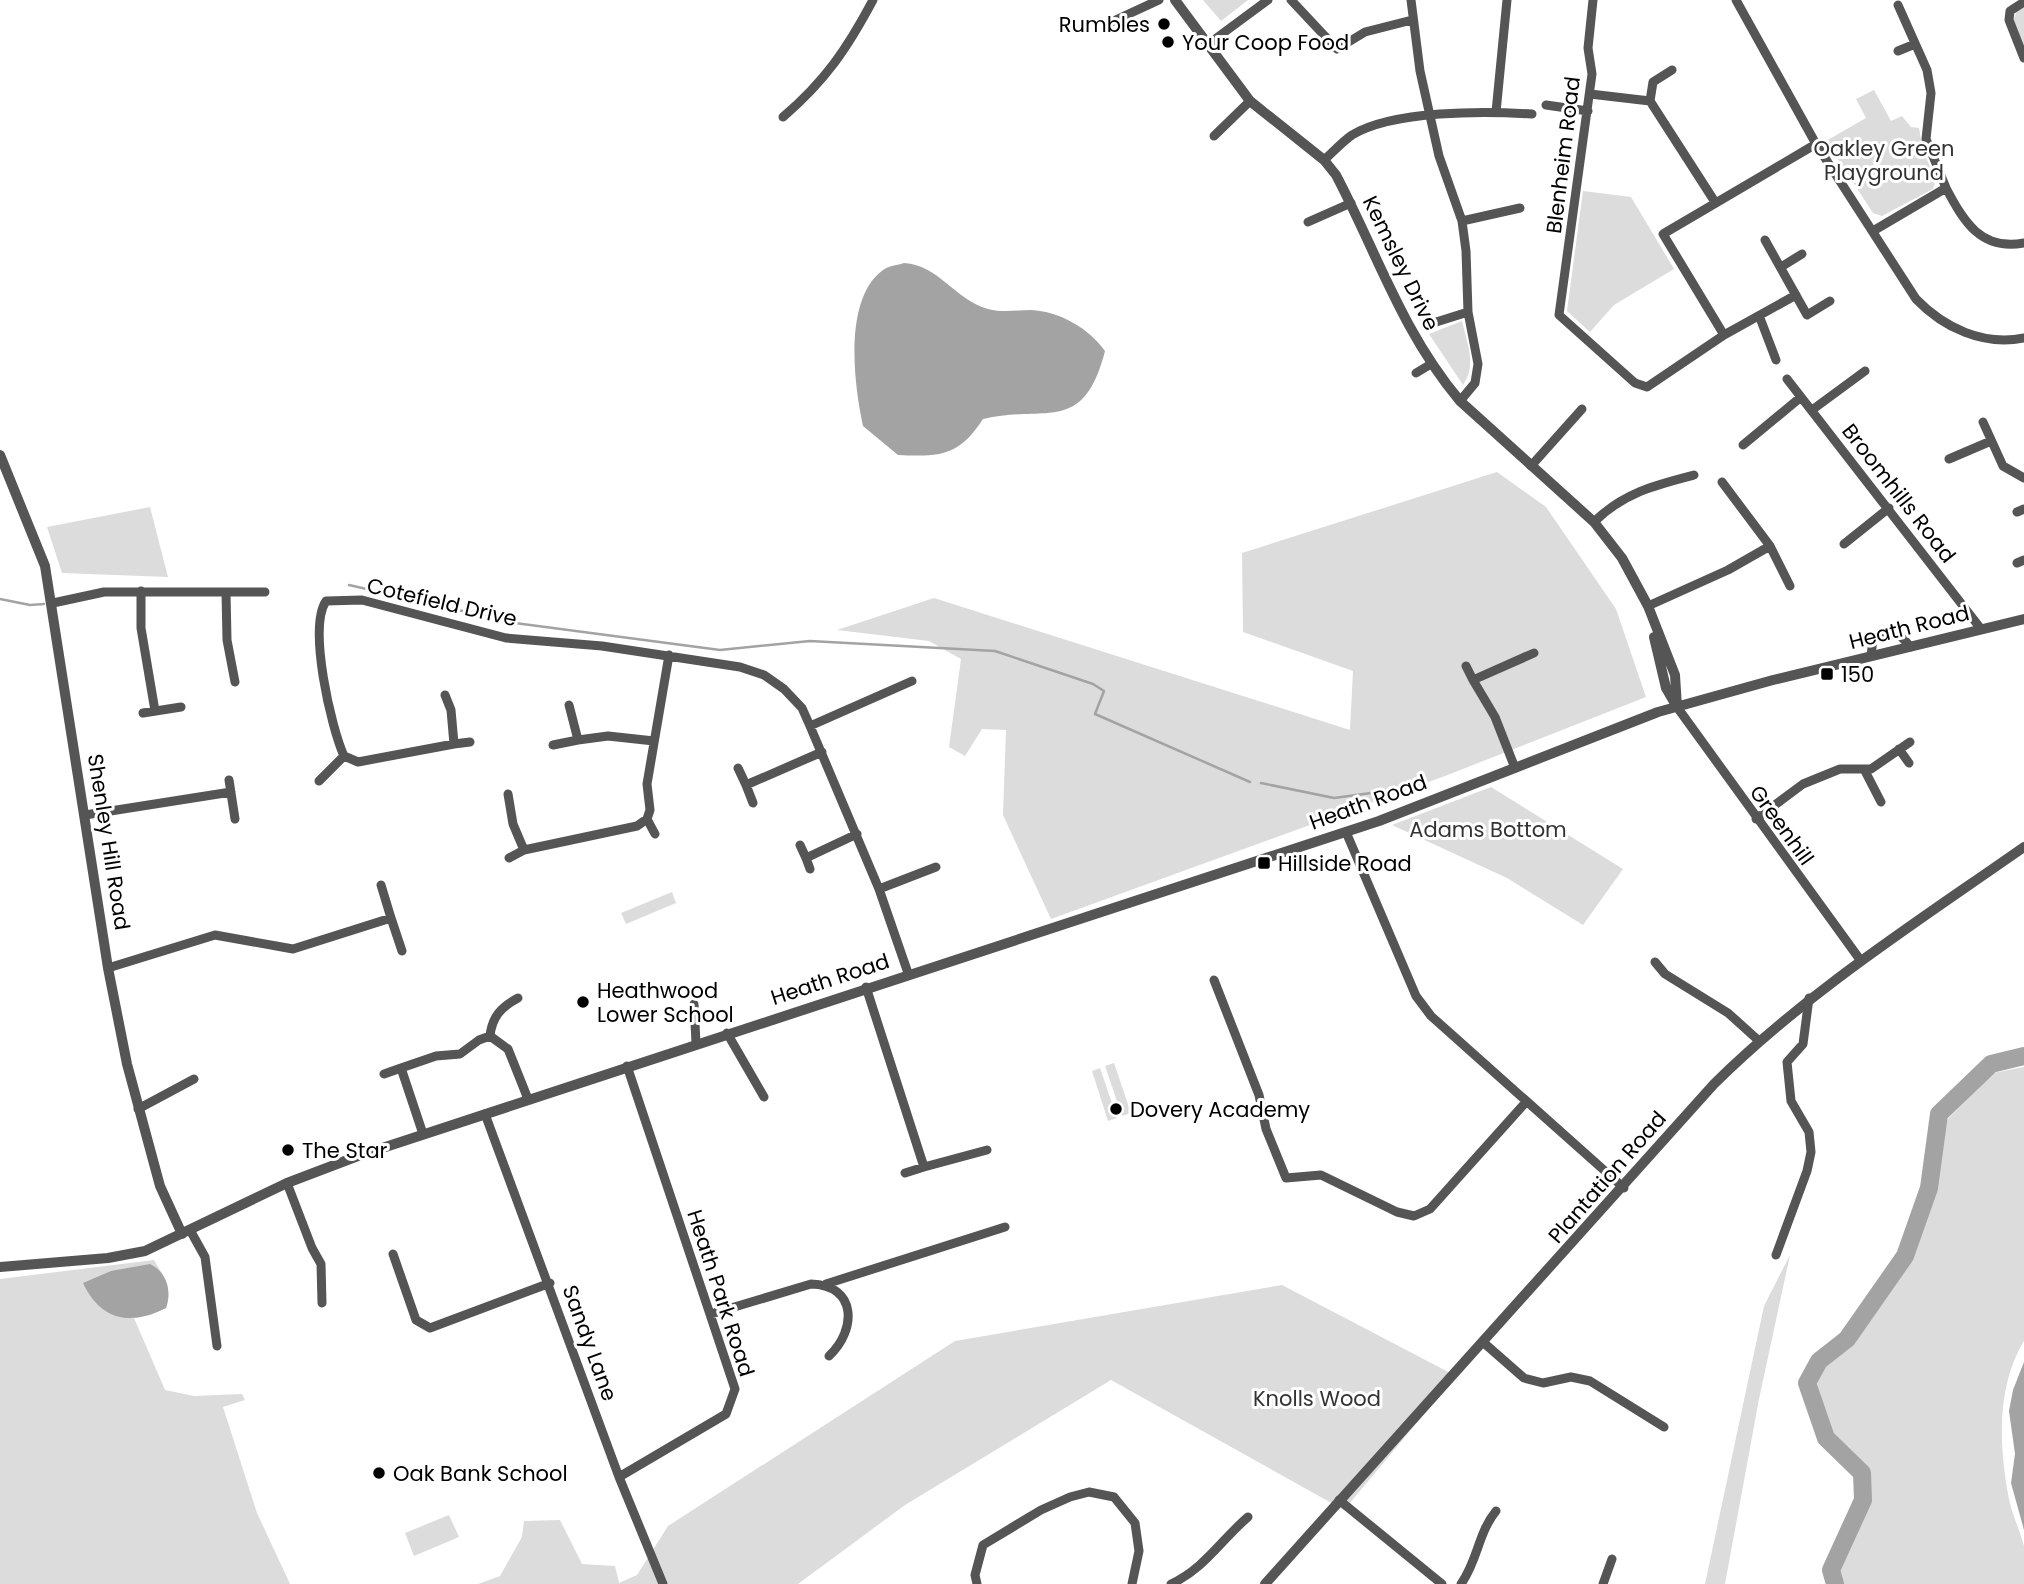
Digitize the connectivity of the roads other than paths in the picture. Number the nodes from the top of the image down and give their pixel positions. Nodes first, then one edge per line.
1 (873, 0) edge
2 (1159, 0) edge
3 (1175, 0) edge
4 (1268, 0) edge
5 (1291, 0) edge
6 (1411, 0) edge
7 (1507, 0) edge
8 (1593, 0) edge
9 (1737, 0) edge
10 (2024, 2) edge
11 (1898, 5) dead end
12 (1412, 20) junction
13 (1107, 24) dead end
14 (1915, 44) junction
15 (1207, 45) junction
16 (1898, 51) dead end
17 (2024, 58) edge
18 (1672, 70) dead end
19 (1590, 94) junction
20 (1250, 101) junction
21 (1650, 101) junction
22 (1546, 105) dead end
23 (1588, 111) junction
24 (1496, 112) junction
25 (1532, 114) dead end
26 (1429, 116) junction
27 (783, 117) dead end
28 (1214, 136) dead end
29 (1816, 144) junction
30 (1324, 160) junction
31 (1947, 188) junction
32 (1715, 202) junction
33 (1351, 203) junction
34 (1520, 208) dead end
35 (1462, 221) junction
36 (1308, 222) dead end
37 (1873, 230) junction
38 (1765, 240) dead end
39 (2024, 243) edge
40 (1802, 254) dead end
41 (1780, 267) junction
42 (1796, 295) junction
43 (1830, 301) dead end
44 (1468, 312) junction
45 (1760, 318) junction
46 (1433, 323) dead end
47 (1724, 335) junction
48 (2024, 338) edge
49 (1776, 360) dead end
50 (1431, 364) junction
51 (1865, 371) dead end
52 (1416, 373) dead end
53 (1787, 379) dead end
54 (1801, 397) junction
55 (1460, 401) junction
56 (1582, 409) dead end
57 (1812, 410) junction
58 (1983, 422) dead end
59 (1991, 441) junction
60 (1743, 445) dead end
61 (0, 455) edge
62 (1949, 459) dead end
63 (1531, 466) junction
64 (1694, 475) dead end
65 (2024, 478) edge
66 (1722, 482) dead end
67 (1889, 508) junction
68 (1594, 522) junction
69 (1844, 544) dead end
70 (1770, 546) junction
71 (1790, 586) dead end
72 (141, 591) junction
73 (226, 592) junction
74 (265, 592) dead end
75 (53, 603) junction
76 (1648, 606) junction
77 (2024, 619) edge
78 (1981, 629) junction
79 (1910, 647) junction
80 (1534, 653) dead end
81 (669, 655) junction
82 (1871, 656) junction
83 (1466, 666) dead end
84 (1473, 680) junction
85 (912, 681) dead end
86 (235, 682) dead end
87 (445, 695) dead end
88 (569, 705) dead end
89 (181, 707) dead end
90 (1677, 707) junction
91 (155, 711) junction
92 (143, 713) dead end
93 (810, 726) junction
94 (578, 740) junction
95 (653, 741) junction
96 (470, 742) dead end
97 (1910, 742) dead end
98 (454, 744) junction
99 (553, 745) dead end
100 (1899, 750) junction
101 (821, 752) junction
102 (344, 757) junction
103 (1909, 763) dead end
104 (738, 768) dead end
105 (1515, 768) junction
106 (1865, 771) junction
107 (229, 780) dead end
108 (319, 782) dead end
109 (746, 785) junction
110 (231, 792) junction
111 (508, 794) dead end
112 (1881, 802) dead end
113 (753, 803) dead end
114 (85, 815) junction
115 (234, 819) dead end
116 (1756, 819) junction
117 (647, 820) junction
118 (1346, 832) junction
119 (655, 834) dead end
120 (857, 834) junction
121 (800, 845) dead end
122 (2024, 847) edge
123 (524, 850) junction
124 (509, 858) dead end
125 (806, 858) junction
126 (936, 867) dead end
127 (810, 869) dead end
128 (381, 885) dead end
129 (879, 889) junction
130 (391, 918) junction
131 (402, 951) dead end
132 (1861, 961) junction
133 (1655, 962) dead end
134 (108, 968) junction
135 (908, 973) junction
136 (1214, 980) dead end
137 (866, 987) junction
138 (518, 998) dead end
139 (1809, 998) junction
140 (694, 1004) dead end
141 (727, 1032) junction
142 (490, 1036) junction
143 (1758, 1040) junction
144 (696, 1043) junction
145 (627, 1066) junction
146 (401, 1068) junction
147 (384, 1074) dead end
148 (194, 1079) dead end
149 (764, 1097) dead end
150 (528, 1099) junction
151 (1527, 1102) junction
152 (138, 1109) junction
153 (485, 1114) junction
154 (423, 1134) junction
155 (987, 1150) dead end
156 (924, 1167) junction
157 (905, 1172) dead end
158 (287, 1184) junction
159 (1624, 1188) junction
160 (1005, 1227) dead end
161 (186, 1232) junction
162 (393, 1254) dead end
163 (1776, 1255) dead end
164 (0, 1267) edge
165 (550, 1283) junction
166 (826, 1284) junction
167 (322, 1303) dead end
168 (711, 1314) junction
169 (1485, 1343) junction
170 (217, 1346) dead end
171 (829, 1356) dead end
172 (1664, 1427) dead end
173 (619, 1477) junction
174 (1339, 1500) junction
175 (1496, 1511) dead end
176 (1248, 1517) dead end
177 (1612, 1559) dead end
178 (663, 1584) edge
179 (977, 1584) edge
180 (1134, 1584) edge
181 (1171, 1584) edge
182 (1265, 1584) edge
183 (1442, 1584) edge
184 (1461, 1584) edge
185 (1603, 1584) edge

1 - 27 street
2 - 13 street
3 - 15 street, Kemsley Drive
4 - 15 street
5 - 12 street
6 - 12 street
7 - 24 street
8 - 19 street, Blenheim Road
9 - 29 street
10 - 17 street
11 - 14 street
12 - 26 street
14 - 16 street
14 - 31 street
15 - 20 street, Kemsley Drive
18 - 21 street
19 - 21 street
19 - 23 street, Blenheim Road
20 - 28 street
20 - 30 street, Kemsley Drive
21 - 32 street
22 - 23 street
23 - 47 street, Blenheim Road
24 - 25 street
24 - 26 street
26 - 30 street
26 - 35 street
29 - 32 street
29 - 37 street
30 - 33 street, Kemsley Drive
31 - 37 street
31 - 39 street
32 - 47 street
33 - 36 street
33 - 50 street, Kemsley Drive
34 - 35 street
35 - 44 street
37 - 48 street
38 - 41 street
40 - 41 street
41 - 42 street
42 - 43 street
42 - 45 street
44 - 46 street
44 - 55 street
45 - 47 street
45 - 49 street
50 - 52 street
50 - 55 street, Kemsley Drive
51 - 57 street
53 - 54 street, Broomhills Road
54 - 57 street, Broomhills Road
54 - 60 street
55 - 63 street, Kemsley Drive
56 - 63 street
57 - 67 street, Broomhills Road
58 - 59 street
59 - 62 street
59 - 65 street
61 - 75 street, Shenley Hill Road
63 - 68 street, Kemsley Drive
64 - 68 street
66 - 70 street
67 - 69 street
67 - 78 street, Broomhills Road
68 - 76 street, Kemsley Drive
70 - 71 street
70 - 76 street
72 - 73 street
72 - 75 street
72 - 91 street
73 - 74 street
73 - 86 street
75 - 114 street, Shenley Hill Road
76 - 90 street, Kemsley Drive
77 - 78 street, Heath Road
78 - 79 street, Heath Road
79 - 82 street, Heath Road
79 - 82 street
80 - 84 street
81 - 93 street, Cotefield Drive
81 - 95 street
81 - 102 street, Cotefield Drive
82 - 90 street, Heath Road
83 - 84 street
84 - 105 street
85 - 93 street
87 - 98 street
88 - 94 street
89 - 91 street
90 - 105 street, Heath Road
90 - 116 street, Greenhill
91 - 92 street
93 - 101 street, Cotefield Drive
94 - 95 street
94 - 99 street
95 - 117 street
96 - 98 street
97 - 100 street
98 - 102 street
100 - 103 street
100 - 106 street
101 - 109 street
101 - 120 street, Cotefield Drive
102 - 108 street
104 - 109 street
105 - 118 street, Heath Road
106 - 112 street
106 - 116 street
107 - 110 street
109 - 113 street
110 - 114 street
110 - 115 street
111 - 123 street
114 - 134 street, Shenley Hill Road
116 - 132 street, Greenhill
117 - 119 street
117 - 123 street
118 - 135 street, Heath Road
118 - 151 street
120 - 125 street
120 - 129 street, Cotefield Drive
121 - 125 street
122 - 132 street, Plantation Road
123 - 124 street
125 - 127 street
126 - 129 street
128 - 130 street
129 - 135 street, Cotefield Drive
130 - 131 street
130 - 134 street
132 - 139 street, Plantation Road
133 - 143 street
134 - 152 street, Shenley Hill Road
135 - 137 street, Heath Road
136 - 151 street
137 - 141 street, Heath Road
137 - 156 street
138 - 142 street
139 - 143 street, Plantation Road
139 - 163 street
140 - 144 street
141 - 144 street, Heath Road
141 - 149 street
142 - 146 street
142 - 150 street
143 - 159 street, Plantation Road
144 - 145 street, Heath Road
145 - 150 street, Heath Road
145 - 168 street, Heath Park Road
146 - 147 street
146 - 154 street
148 - 152 street
150 - 153 street, Heath Road
151 - 159 street
152 - 161 street, Shenley Hill Road
153 - 154 street, Heath Road
153 - 165 street, Sandy Lane
154 - 158 street, Heath Road
155 - 156 street
156 - 157 street
158 - 161 street, Heath Road
158 - 167 street
159 - 169 street, Plantation Road
160 - 166 street
161 - 164 street, Heath Road
161 - 170 street
162 - 165 street
165 - 173 street, Sandy Lane
166 - 168 street
166 - 171 street
168 - 173 street, Heath Park Road
169 - 172 street
169 - 174 street, Plantation Road
173 - 178 street, Sandy Lane
174 - 182 street, Plantation Road
174 - 183 street
175 - 184 street
176 - 181 street
177 - 185 street
179 - 180 street

